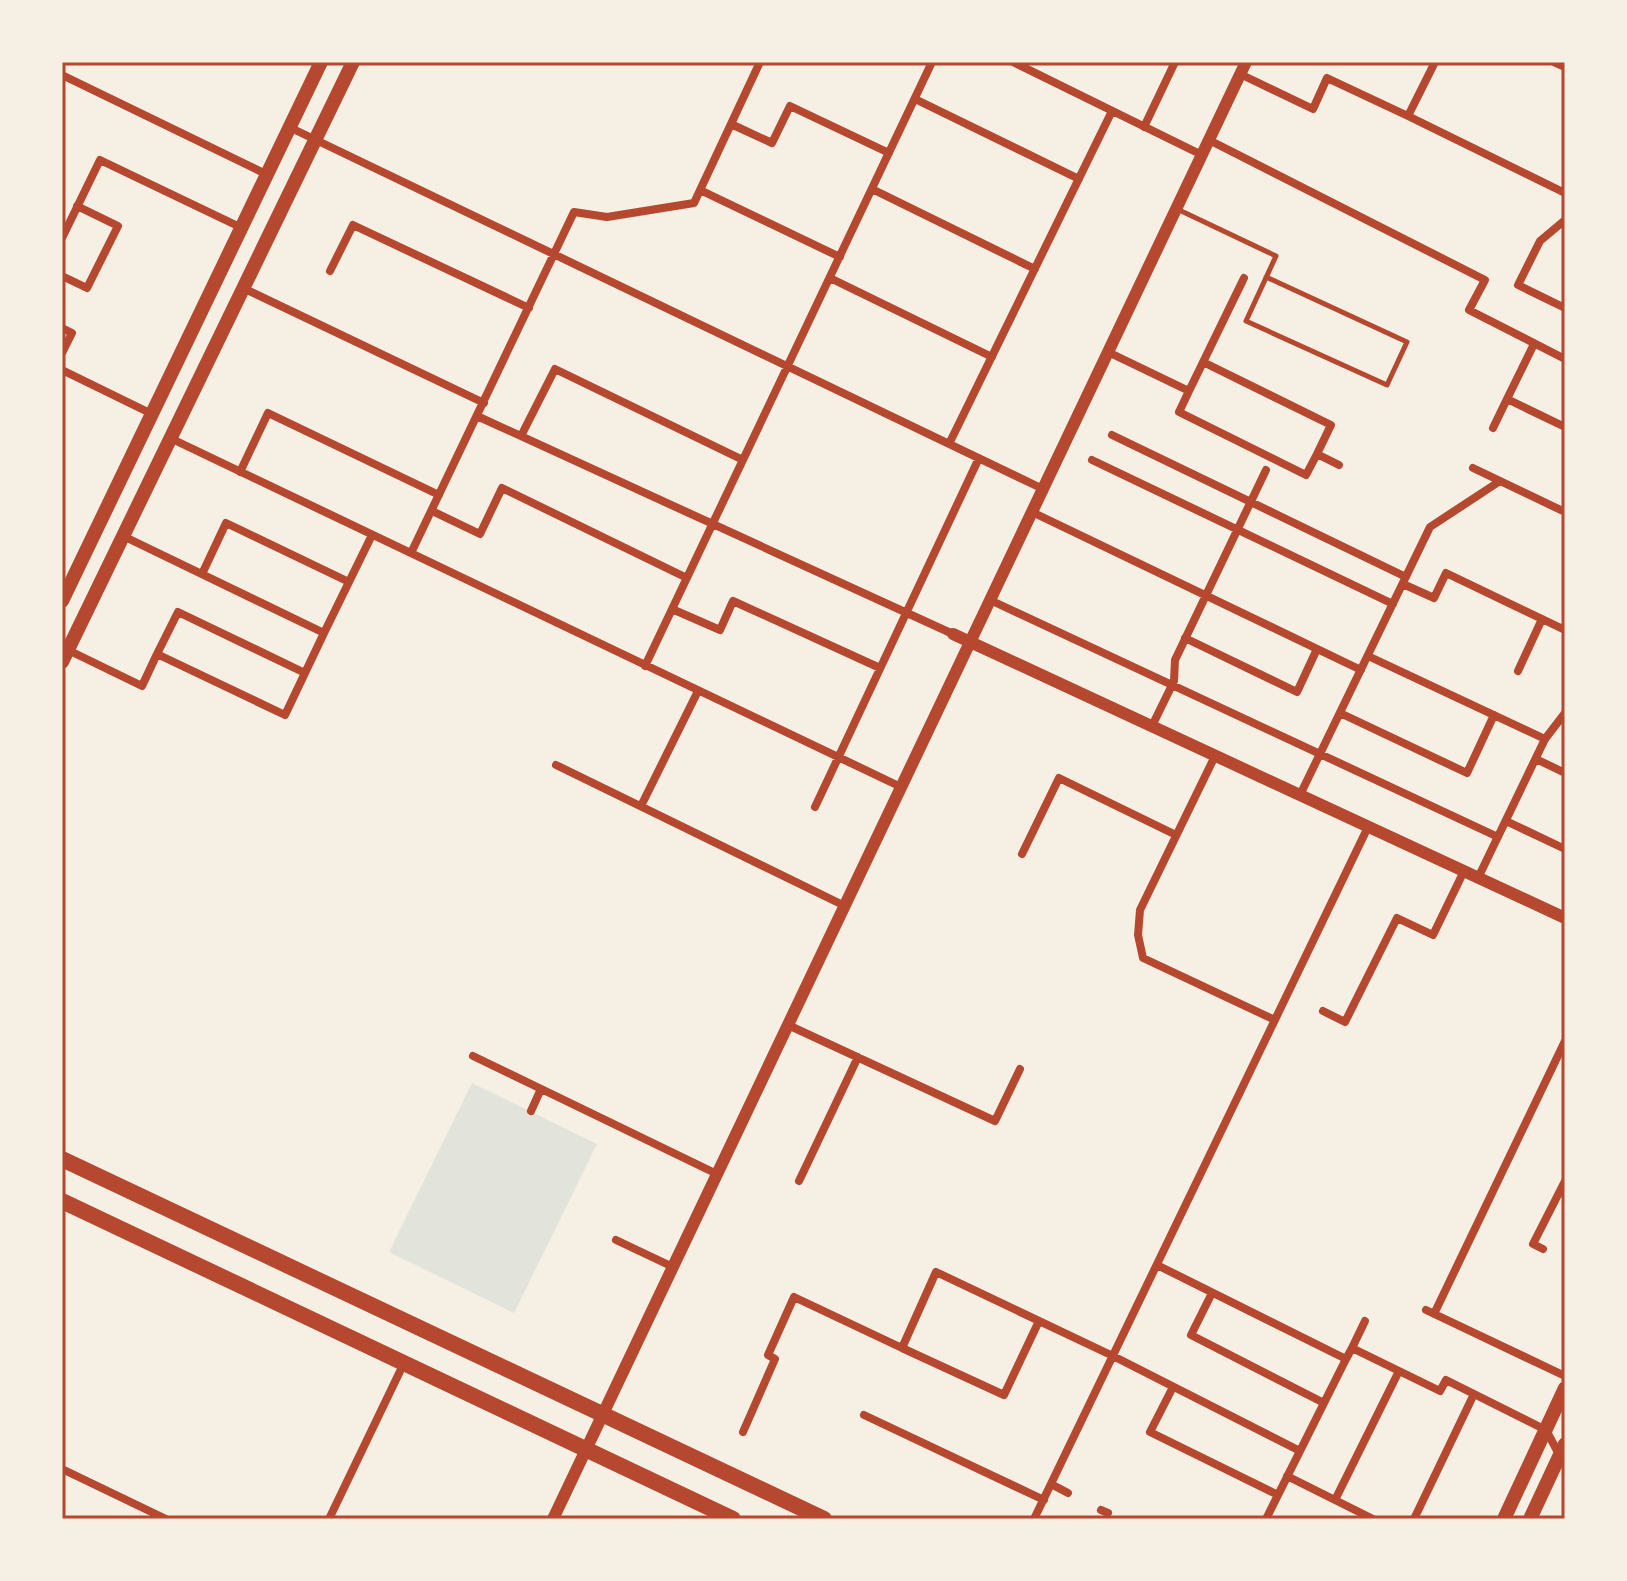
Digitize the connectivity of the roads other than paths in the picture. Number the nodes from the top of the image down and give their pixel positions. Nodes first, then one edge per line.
1 (321, 62) edge
2 (353, 62) edge
3 (760, 62) edge
4 (932, 62) edge
5 (1013, 62) edge
6 (1175, 62) edge
7 (1435, 62) edge
8 (1554, 62) edge
9 (1565, 67) edge
10 (1243, 68) edge
11 (62, 75) edge
12 (915, 99) junction
13 (1112, 111) junction
14 (1408, 116) junction
15 (731, 124) junction
16 (1144, 127) junction
17 (291, 128) junction
18 (315, 140) junction
19 (1209, 140) junction
20 (889, 153) junction
21 (1202, 155) junction
22 (268, 175) junction
23 (1079, 179) junction
24 (872, 189) junction
25 (700, 190) junction
26 (1565, 193) edge
27 (77, 206) junction
28 (1176, 209) junction
29 (1565, 220) edge
30 (242, 228) junction
31 (62, 238) edge
32 (554, 255) junction
33 (840, 257) junction
34 (1035, 269) junction
35 (330, 271) dead end
36 (62, 276) edge
37 (1266, 277) junction
38 (830, 278) junction
39 (1244, 278) dead end
40 (243, 288) junction
41 (529, 308) junction
42 (1565, 308) edge
43 (62, 328) edge
44 (1534, 344) junction
45 (1108, 352) junction
46 (62, 353) edge
47 (992, 357) junction
48 (1565, 359) edge
49 (1203, 362) junction
50 (787, 367) junction
51 (62, 370) edge
52 (1189, 391) junction
53 (1507, 399) junction
54 (484, 403) junction
55 (152, 414) junction
56 (477, 416) junction
57 (1565, 427) edge
58 (1493, 428) dead end
59 (1112, 435) dead end
60 (521, 436) junction
61 (170, 438) junction
62 (949, 444) junction
63 (1317, 454) junction
64 (979, 458) junction
65 (743, 460) junction
66 (1092, 460) dead end
67 (1339, 465) dead end
68 (1473, 468) dead end
69 (1266, 470) dead end
70 (240, 472) junction
71 (1500, 481) junction
72 (1043, 489) junction
73 (439, 495) junction
74 (1250, 502) junction
75 (432, 511) junction
76 (1032, 512) junction
77 (1565, 512) edge
78 (713, 523) junction
79 (1237, 529) junction
80 (372, 535) junction
81 (123, 536) junction
82 (411, 553) junction
83 (202, 574) junction
84 (687, 578) junction
85 (1404, 580) junction
86 (349, 582) junction
87 (1206, 595) junction
88 (990, 600) junction
89 (62, 601) edge
90 (1393, 604) junction
91 (672, 609) junction
92 (906, 613) junction
93 (1542, 619) junction
94 (1565, 630) edge
95 (324, 633) junction
96 (953, 634) joint
97 (1185, 638) junction
98 (970, 642) junction
99 (1317, 649) junction
100 (157, 654) junction
101 (65, 656) edge
102 (1368, 656) junction
103 (645, 666) junction
104 (880, 668) junction
105 (1361, 670) junction
106 (1518, 671) dead end
107 (305, 673) junction
108 (1172, 685) junction
109 (698, 691) junction
110 (1340, 713) junction
111 (1565, 713) edge
112 (1494, 715) junction
113 (1152, 726) junction
114 (1545, 739) junction
115 (1320, 754) junction
116 (1215, 756) junction
117 (838, 758) junction
118 (1536, 759) junction
119 (556, 765) dead end
120 (1565, 773) edge
121 (901, 787) junction
122 (1300, 795) junction
123 (641, 806) junction
124 (815, 807) dead end
125 (1506, 821) junction
126 (1368, 827) junction
127 (1176, 835) junction
128 (1498, 837) junction
129 (1565, 849) edge
130 (1022, 854) dead end
131 (1464, 871) junction
132 (1478, 878) junction
133 (845, 906) junction
134 (1565, 918) edge
135 (1323, 1011) dead end
136 (1275, 1020) junction
137 (788, 1025) junction
138 (1565, 1041) edge
139 (473, 1056) dead end
140 (858, 1057) junction
141 (1020, 1069) dead end
142 (541, 1089) junction
143 (531, 1111) dead end
144 (62, 1159) edge
145 (717, 1174) junction
146 (799, 1181) dead end
147 (1565, 1181) edge
148 (62, 1201) edge
149 (616, 1240) dead end
150 (1543, 1249) dead end
151 (1157, 1265) junction
152 (673, 1267) junction
153 (1212, 1293) junction
154 (1039, 1321) junction
155 (1365, 1321) dead end
156 (902, 1348) junction
157 (1352, 1348) junction
158 (1113, 1356) junction
159 (1346, 1359) junction
160 (404, 1363) junction
161 (1399, 1371) junction
162 (1565, 1376) edge
163 (1173, 1387) junction
164 (1565, 1388) edge
165 (1474, 1394) junction
166 (1324, 1403) junction
167 (603, 1414) junction
168 (864, 1415) dead end
169 (1546, 1430) junction
170 (743, 1432) dead end
171 (586, 1450) junction
172 (1300, 1451) junction
173 (1563, 1454) edge
174 (62, 1469) edge
175 (1287, 1476) junction
176 (1051, 1484) junction
177 (1068, 1493) dead end
178 (1278, 1495) junction
179 (1044, 1500) junction
180 (1335, 1500) junction
181 (166, 1519) edge
182 (329, 1519) edge
183 (553, 1519) edge
184 (733, 1519) edge
185 (824, 1519) edge
186 (1034, 1519) edge
187 (1266, 1519) edge
188 (1373, 1519) edge
189 (1414, 1519) edge
190 (1504, 1519) edge
191 (1530, 1519) edge

1 - 17 main road
2 - 18 main road
3 - 15 street
4 - 12 street
5 - 13 street
6 - 16 street
7 - 14 street
8 - 9 street
10 - 14 street
10 - 19 street
11 - 22 street
12 - 20 street
12 - 23 street
13 - 16 street
13 - 23 street
14 - 26 street
15 - 20 street
15 - 25 street
16 - 21 street
17 - 18 street
17 - 22 main road
18 - 32 street
18 - 40 main road
19 - 21 street
19 - 44 street
20 - 24 street
21 - 28 street
22 - 30 main road
23 - 34 street
24 - 33 street
24 - 34 street
25 - 32 street
25 - 33 street
27 - 30 street
27 - 31 street
27 - 36 street
28 - 37 lane
28 - 45 street
29 - 42 street
30 - 55 main road
32 - 41 street
32 - 50 street
33 - 38 street
34 - 47 street
35 - 41 street
37 - 37 lane
38 - 47 street
38 - 50 street
39 - 49 street
40 - 54 street
40 - 61 main road
41 - 54 street
43 - 46 street
44 - 48 street
44 - 53 street
45 - 52 street
45 - 72 street
47 - 62 street
49 - 52 street
49 - 63 street
50 - 62 street
50 - 65 street
51 - 55 street
52 - 63 street
53 - 57 street
53 - 58 street
54 - 56 street
55 - 89 main road
56 - 60 street
56 - 73 street
59 - 74 street
60 - 65 street
60 - 78 street
61 - 70 street
61 - 81 main road
62 - 64 street
63 - 67 street
64 - 72 street
64 - 92 street
65 - 78 street
66 - 79 street
68 - 71 street
69 - 74 street
70 - 73 street
70 - 80 street
71 - 77 street
71 - 85 street
72 - 76 street
73 - 75 street
74 - 79 street
74 - 85 street
75 - 82 street
75 - 84 street
76 - 87 street
76 - 88 street
78 - 84 street
78 - 92 street
79 - 87 street
79 - 90 street
80 - 82 street
80 - 86 street
81 - 83 street
81 - 101 main road
82 - 103 street
83 - 86 street
83 - 95 street
84 - 91 street
85 - 90 street
85 - 93 street
86 - 95 street
87 - 97 street
87 - 99 street
88 - 98 street
88 - 108 street
90 - 102 street
91 - 103 street
91 - 104 street
92 - 96 street
92 - 104 street
93 - 94 street
93 - 106 street
95 - 107 street
96 - 98 street
97 - 99 street
97 - 108 street
98 - 113 street
98 - 121 street
99 - 105 street
100 - 101 street
100 - 107 street
100 - 107 street
102 - 105 street
102 - 112 street
103 - 109 street
104 - 117 street
105 - 110 street
108 - 113 street
108 - 115 street
109 - 117 street
109 - 123 street
110 - 112 street
110 - 115 street
111 - 114 street
112 - 114 street
113 - 116 street
114 - 118 street
115 - 122 street
115 - 128 street
116 - 122 street
116 - 127 street
117 - 121 street
117 - 124 street
118 - 120 street
118 - 125 street
119 - 123 street
121 - 133 street
122 - 126 street
123 - 133 street
125 - 128 street
125 - 129 street
126 - 131 street
126 - 136 street
127 - 130 street
127 - 136 street
128 - 132 street
131 - 132 street
131 - 135 street
132 - 134 street
133 - 137 street
136 - 151 street
137 - 140 street
137 - 145 street
138 - 162 street
139 - 142 street
140 - 141 street
140 - 146 street
142 - 143 street
142 - 145 street
144 - 167 main road
145 - 152 street
147 - 150 street
148 - 160 main road
149 - 152 street
151 - 153 street
151 - 158 street
152 - 167 street
153 - 159 street
153 - 166 street
154 - 156 street
154 - 156 street
154 - 158 street
155 - 157 street
156 - 170 street
157 - 159 street
157 - 161 street
158 - 163 street
158 - 176 street
159 - 166 street
160 - 171 main road
160 - 182 street
161 - 165 street
161 - 180 street
163 - 172 street
163 - 178 street
164 - 169 main road
165 - 169 street
165 - 189 street
166 - 172 street
167 - 171 street
167 - 185 main road
168 - 179 street
169 - 173 street
169 - 190 main road
171 - 183 street
171 - 184 main road
172 - 175 street
173 - 191 main road
174 - 181 street
175 - 178 street
175 - 180 street
176 - 177 street
176 - 179 street
178 - 187 street
179 - 186 street
180 - 188 street

